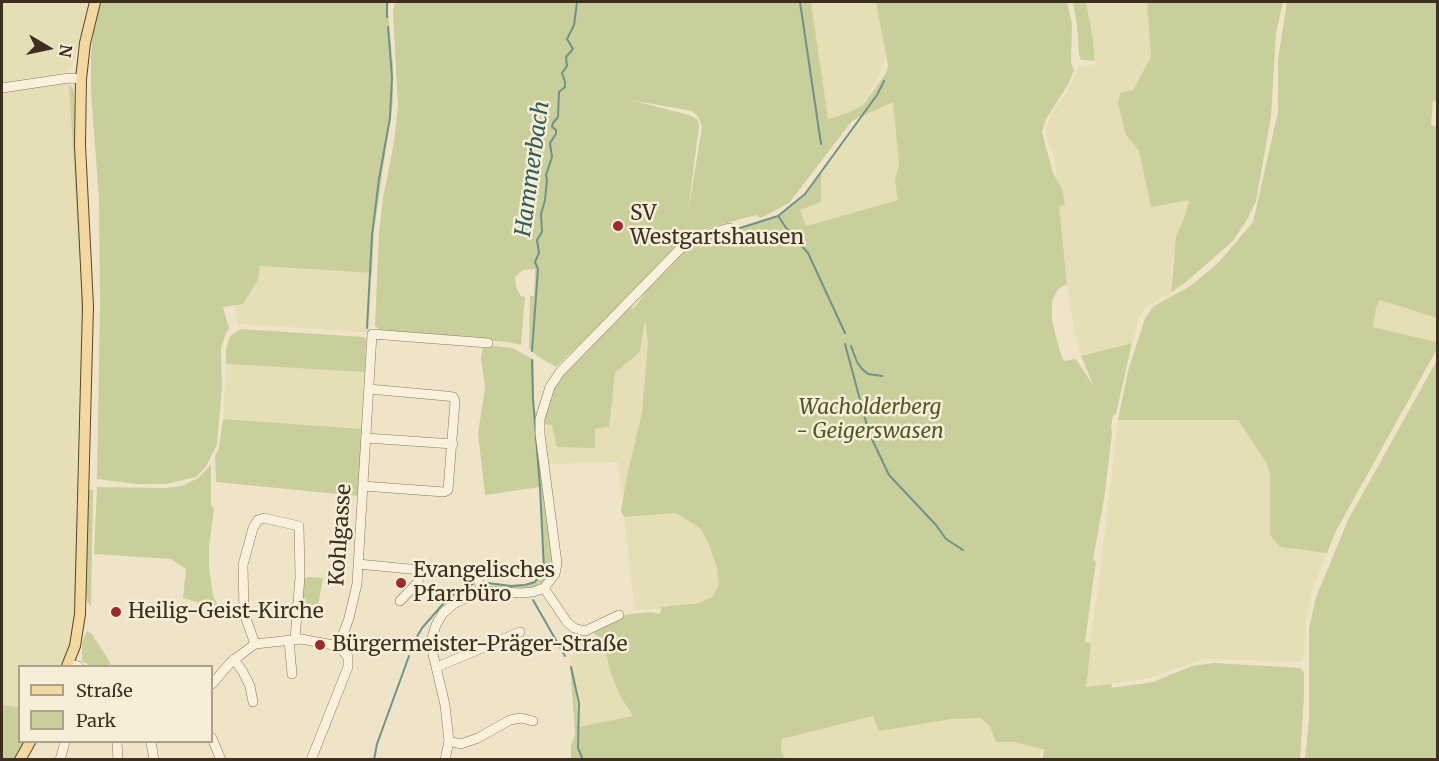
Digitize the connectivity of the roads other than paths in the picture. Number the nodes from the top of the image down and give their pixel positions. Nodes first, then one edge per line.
1 (94, 2) edge
2 (81, 79) junction
3 (2, 88) edge
4 (729, 228) dead end
5 (488, 343) dead end
6 (369, 389) junction
7 (366, 438) junction
8 (453, 444) junction
9 (363, 486) junction
10 (358, 564) junction
11 (420, 569) junction
12 (544, 588) junction
13 (483, 591) junction
14 (400, 601) dead end
15 (619, 615) dead end
16 (520, 632) dead end
17 (292, 640) junction
18 (255, 644) junction
19 (337, 644) junction
20 (234, 659) junction
21 (71, 665) edge
22 (437, 667) junction
23 (292, 674) dead end
24 (213, 683) edge
25 (253, 702) dead end
26 (533, 721) dead end
27 (213, 740) edge
28 (449, 741) junction
29 (29, 743) edge
30 (64, 743) edge
31 (117, 743) edge
32 (151, 743) edge
33 (20, 759) edge
34 (60, 759) edge
35 (118, 759) edge
36 (154, 759) edge
37 (221, 759) edge
38 (311, 759) edge
39 (445, 759) edge

1 - 2 main road
2 - 3 street
2 - 21 main road
4 - 12 street
5 - 6 street, Kohlgasse
6 - 7 street, Kohlgasse
6 - 8 street
7 - 8 street
7 - 9 street, Kohlgasse
8 - 9 street
9 - 10 street, Kohlgasse
10 - 11 street
10 - 19 street, Kohlgasse
11 - 13 street
11 - 14 street
12 - 13 street
12 - 15 street
13 - 22 street
16 - 22 street
17 - 18 street
17 - 18 street
17 - 19 street
17 - 23 street
18 - 20 street
19 - 38 street
20 - 24 street
20 - 25 street
22 - 28 street
26 - 28 street
27 - 37 street
28 - 39 street
29 - 33 main road
30 - 34 street
31 - 35 street
32 - 36 street

